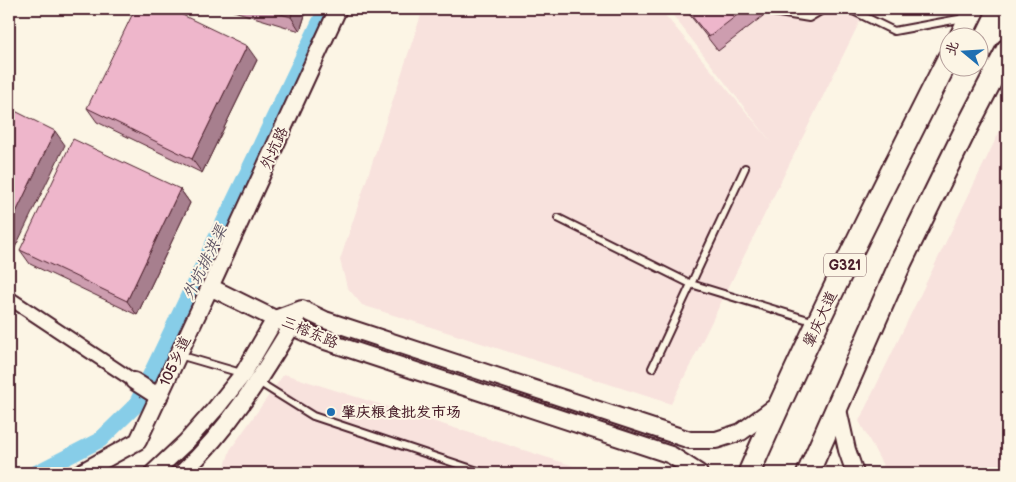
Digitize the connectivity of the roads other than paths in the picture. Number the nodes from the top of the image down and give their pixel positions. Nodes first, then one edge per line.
1 (338, 9) edge
2 (771, 9) edge
3 (824, 9) edge
4 (849, 9) edge
5 (972, 13) edge
6 (965, 28) edge
7 (1007, 50) edge
8 (938, 78) edge
9 (745, 168) dead end
10 (558, 218) dead end
11 (691, 284) junction
12 (210, 287) junction
13 (9, 298) edge
14 (302, 309) junction
15 (275, 319) junction
16 (818, 323) junction
17 (292, 326) junction
18 (178, 355) junction
19 (652, 368) dead end
20 (250, 378) junction
21 (134, 381) joint
22 (158, 397) junction
23 (780, 404) junction
24 (837, 406) junction
25 (80, 473) edge
26 (152, 473) edge
27 (182, 473) edge
28 (484, 473) edge
29 (699, 473) edge
30 (749, 473) edge
31 (808, 473) edge
32 (855, 473) edge

1 - 12 street, 外坑路
2 - 3 lane
4 - 5 lane
5 - 6 highway
7 - 24 highway
8 - 16 highway, 肇庆大道 / G321
9 - 11 lane
10 - 11 lane
11 - 16 lane
11 - 19 lane
12 - 15 street
12 - 18 street, 105乡道
13 - 21 street
14 - 15 street, 三榕东路
14 - 17 street
14 - 23 street, 三榕东路
15 - 17 street, 三榕东路
15 - 20 street
16 - 23 highway, 肇庆大道 / G321
17 - 20 street
17 - 29 street, 三榕东路
18 - 20 lane
18 - 22 street, 105乡道
20 - 26 street
20 - 27 street
20 - 28 lane
21 - 22 street
22 - 25 street, 105乡道
23 - 30 highway, 肇庆大道 / G321
24 - 31 highway
24 - 32 street

